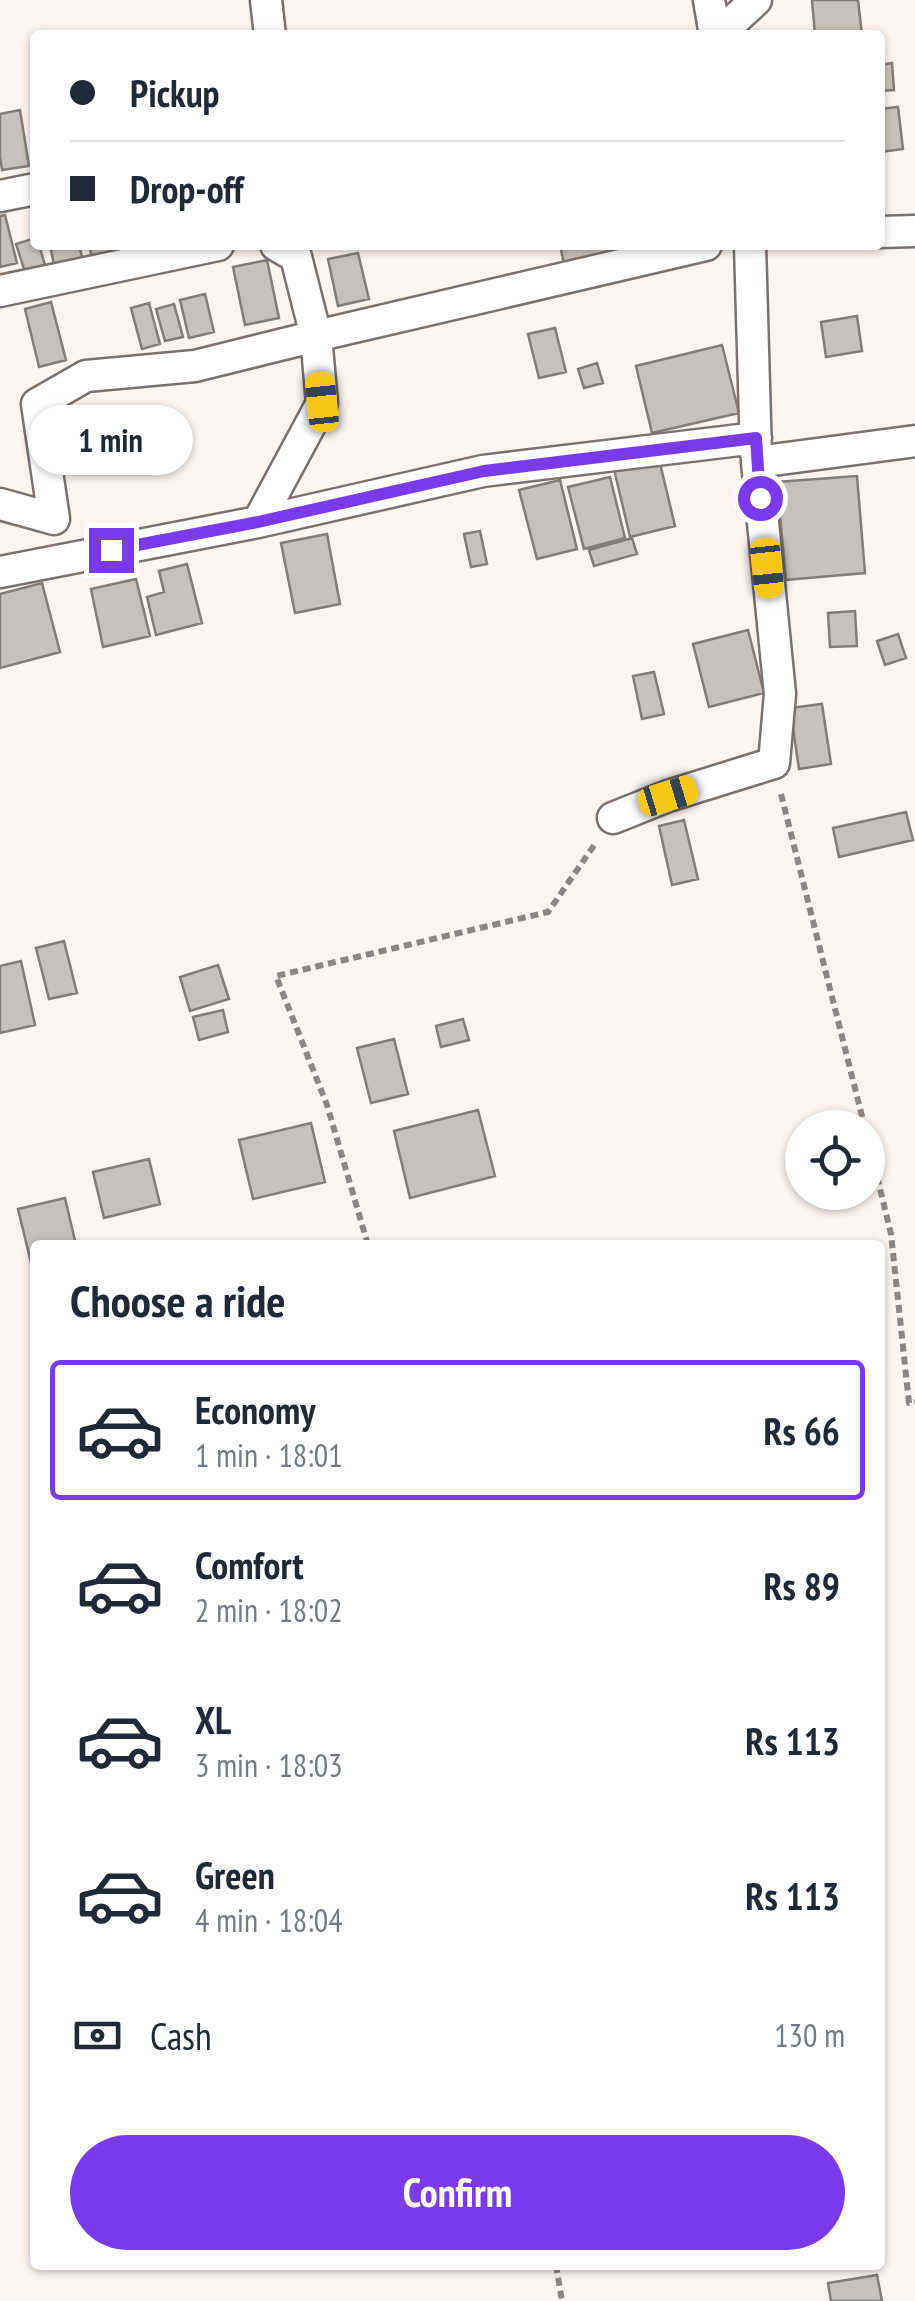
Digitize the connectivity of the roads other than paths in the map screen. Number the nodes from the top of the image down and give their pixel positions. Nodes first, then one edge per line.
1 (266, 0) edge
2 (709, 0) edge
3 (756, 0) edge
4 (269, 30) edge
5 (715, 30) edge
6 (722, 30) edge
7 (30, 189) edge
8 (0, 196) edge
9 (915, 231) edge
10 (885, 232) edge
11 (194, 250) edge
12 (284, 250) edge
13 (685, 250) edge
14 (750, 250) edge
15 (0, 291) edge
16 (316, 336) junction
17 (915, 442) edge
18 (756, 450) junction
19 (0, 504) edge
20 (258, 522) junction
21 (0, 572) edge
22 (613, 818) road end

1 - 4 street
2 - 5 street
3 - 6 street
7 - 8 street
9 - 10 street
11 - 15 street
12 - 16 street
13 - 16 street
14 - 18 street
16 - 19 street
16 - 20 street
17 - 18 street
18 - 20 street
18 - 22 street
20 - 21 street

